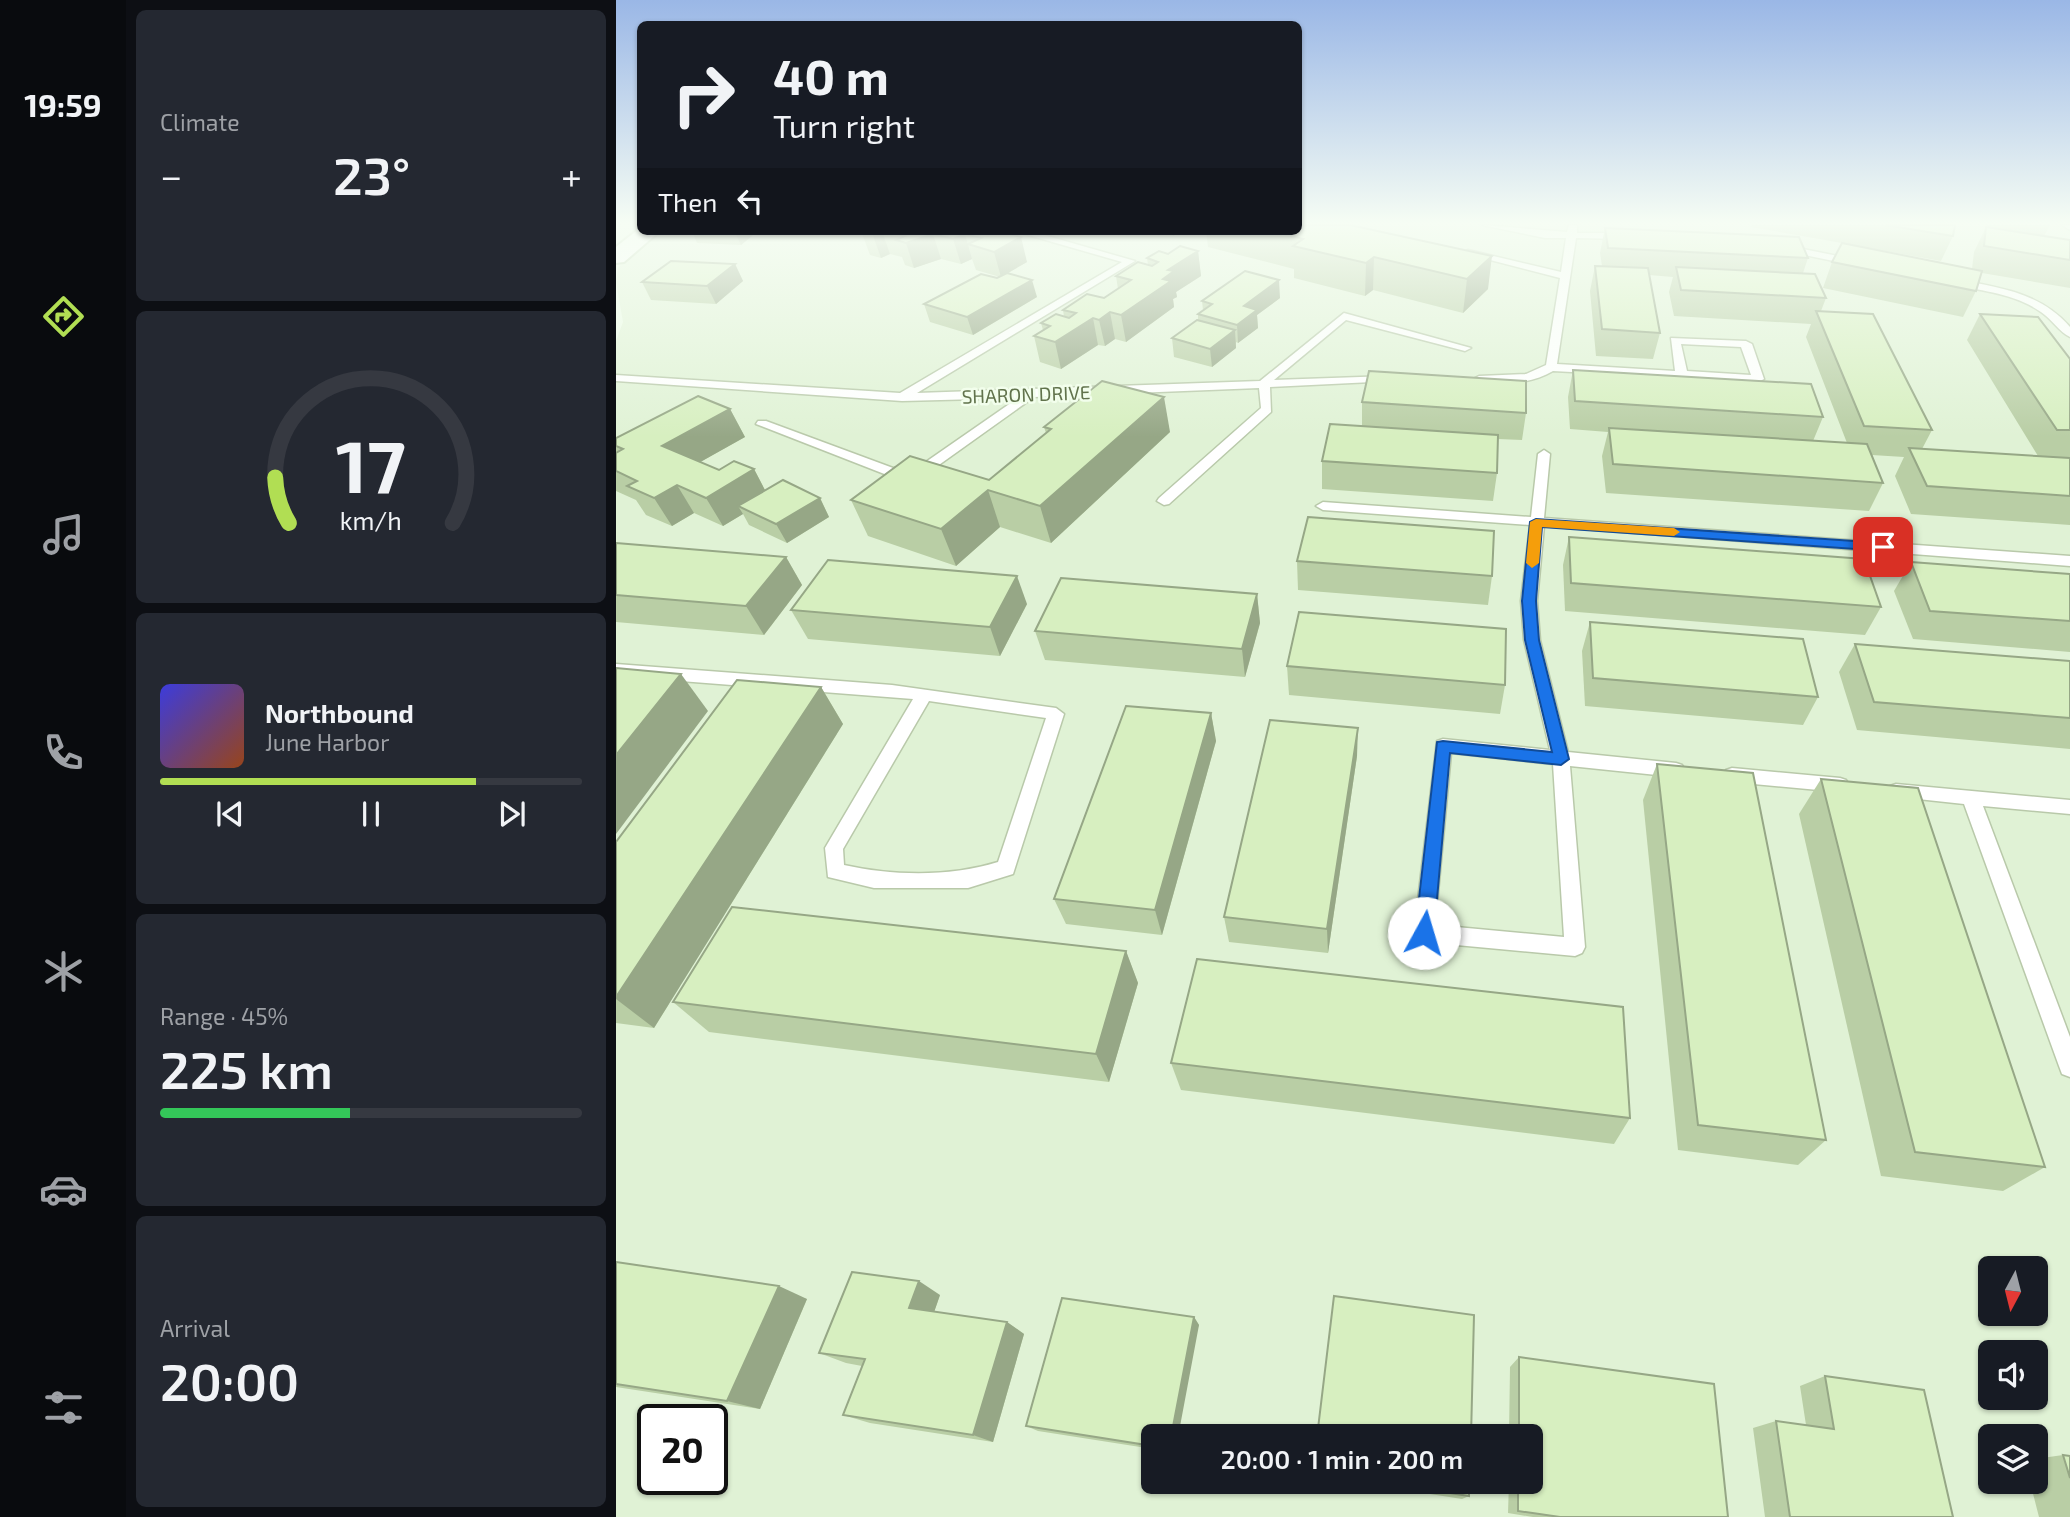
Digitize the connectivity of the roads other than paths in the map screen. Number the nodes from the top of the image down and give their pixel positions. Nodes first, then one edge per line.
1 (1072, 296) edge
2 (1561, 296) edge
3 (2013, 296) edge
4 (2070, 334) edge
5 (1465, 348) dead end
6 (1551, 367) junction
7 (1682, 375) junction
8 (616, 378) edge
9 (1406, 378) edge
10 (1470, 379) edge
11 (1264, 383) junction
12 (1031, 394) junction
13 (902, 397) junction
14 (762, 424) dead end
15 (1544, 454) dead end
16 (1164, 501) dead end
17 (1323, 506) dead end
18 (1536, 522) junction
19 (2070, 561) edge
20 (616, 670) edge
21 (924, 695) junction
22 (1561, 759) junction
23 (1971, 798) junction
24 (2070, 807) edge
25 (2070, 1066) edge

1 - 13 lane
2 - 6 lane
3 - 4 lane
5 - 11 lane
6 - 7 lane
6 - 10 lane
7 - 7 lane
8 - 13 lane, SHARON DRIVE
9 - 11 lane, SHARON DRIVE
11 - 12 lane, SHARON DRIVE
11 - 16 lane
12 - 13 lane, SHARON DRIVE
12 - 14 lane
15 - 18 lane
17 - 18 lane
18 - 19 lane
18 - 22 lane
20 - 21 lane
21 - 21 lane
22 - 22 lane
22 - 23 lane
23 - 24 lane
23 - 25 lane

